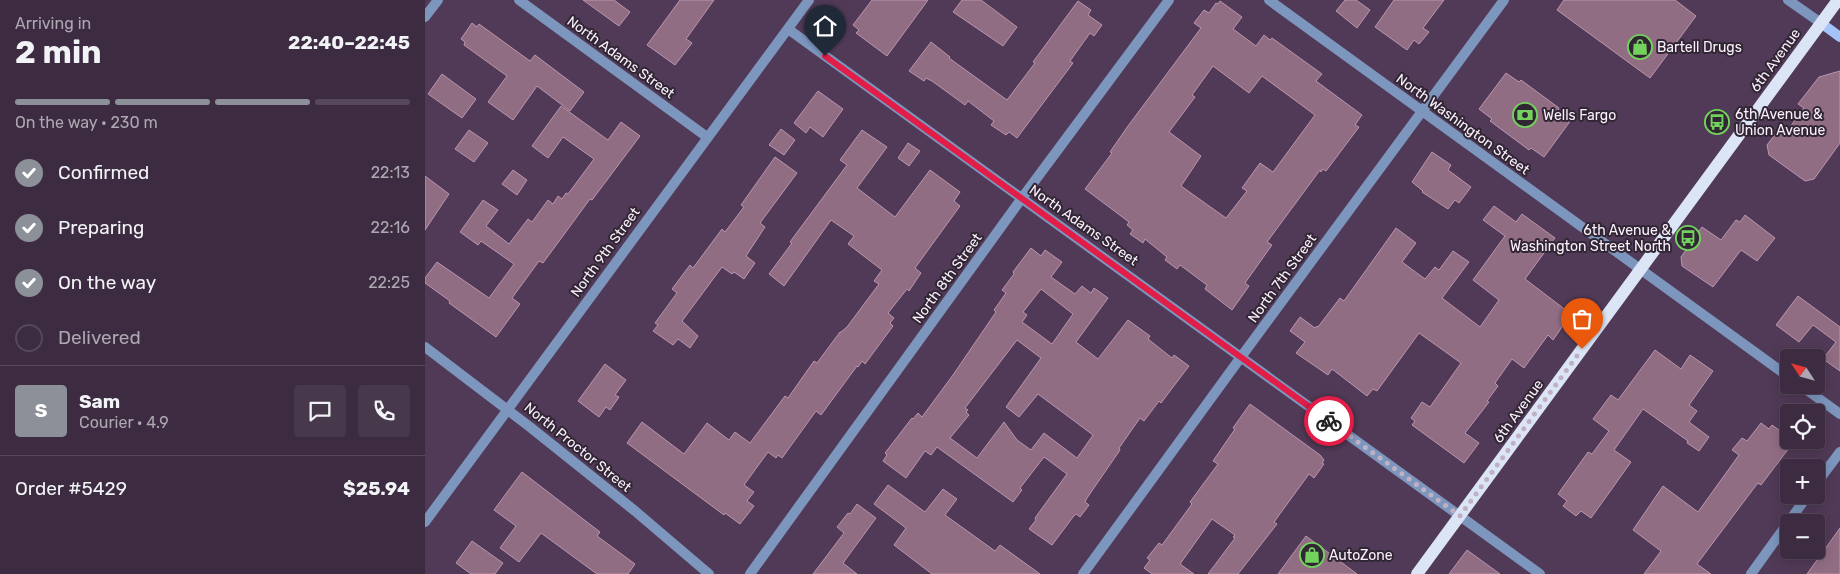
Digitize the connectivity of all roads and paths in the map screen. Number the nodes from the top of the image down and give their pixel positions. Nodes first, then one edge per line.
1 (438, 0) edge
2 (519, 0) edge
3 (809, 0) edge
4 (1169, 0) edge
5 (1269, 0) edge
6 (1504, 0) edge
7 (1788, 0) edge
8 (1838, 0) edge
9 (425, 17) edge
10 (1821, 23) junction
11 (788, 29) junction
12 (1840, 37) edge
13 (1422, 111) junction
14 (707, 137) junction
15 (1022, 198) junction
16 (1641, 269) junction
17 (425, 347) edge
18 (1241, 357) junction
19 (1780, 370) edge
20 (1812, 394) edge
21 (508, 409) junction
22 (1840, 414) edge
23 (1840, 452) edge
24 (1825, 472) edge
25 (1802, 504) edge
26 (1460, 516) junction
27 (425, 522) edge
28 (709, 574) edge
29 (750, 574) edge
30 (1083, 574) edge
31 (1417, 574) edge
32 (1540, 574) edge
33 (1751, 574) edge

1 - 9 street
2 - 14 street, North Adams Street
3 - 11 street, North 9th Street
4 - 15 street, North 8th Street
5 - 13 street, North Washington Street
6 - 13 street, North 7th Street
7 - 10 street
8 - 10 main road, 6th Avenue
10 - 12 main road
10 - 16 main road, 6th Avenue
11 - 14 street, North 9th Street
11 - 15 street, North Adams Street
13 - 16 street, North Washington Street
13 - 18 street, North 7th Street
14 - 21 street, North 9th Street
15 - 18 street, North Adams Street
15 - 29 street, North 8th Street
16 - 19 street, North Washington Street
16 - 26 main road, 6th Avenue
17 - 21 street, North Proctor Street
18 - 26 street, North Adams Street
18 - 30 street, North 7th Street
20 - 22 street
21 - 27 street, North 9th Street
21 - 28 street, North Proctor Street
23 - 24 street
25 - 33 street
26 - 31 main road, 6th Avenue
26 - 32 street, North Adams Street

